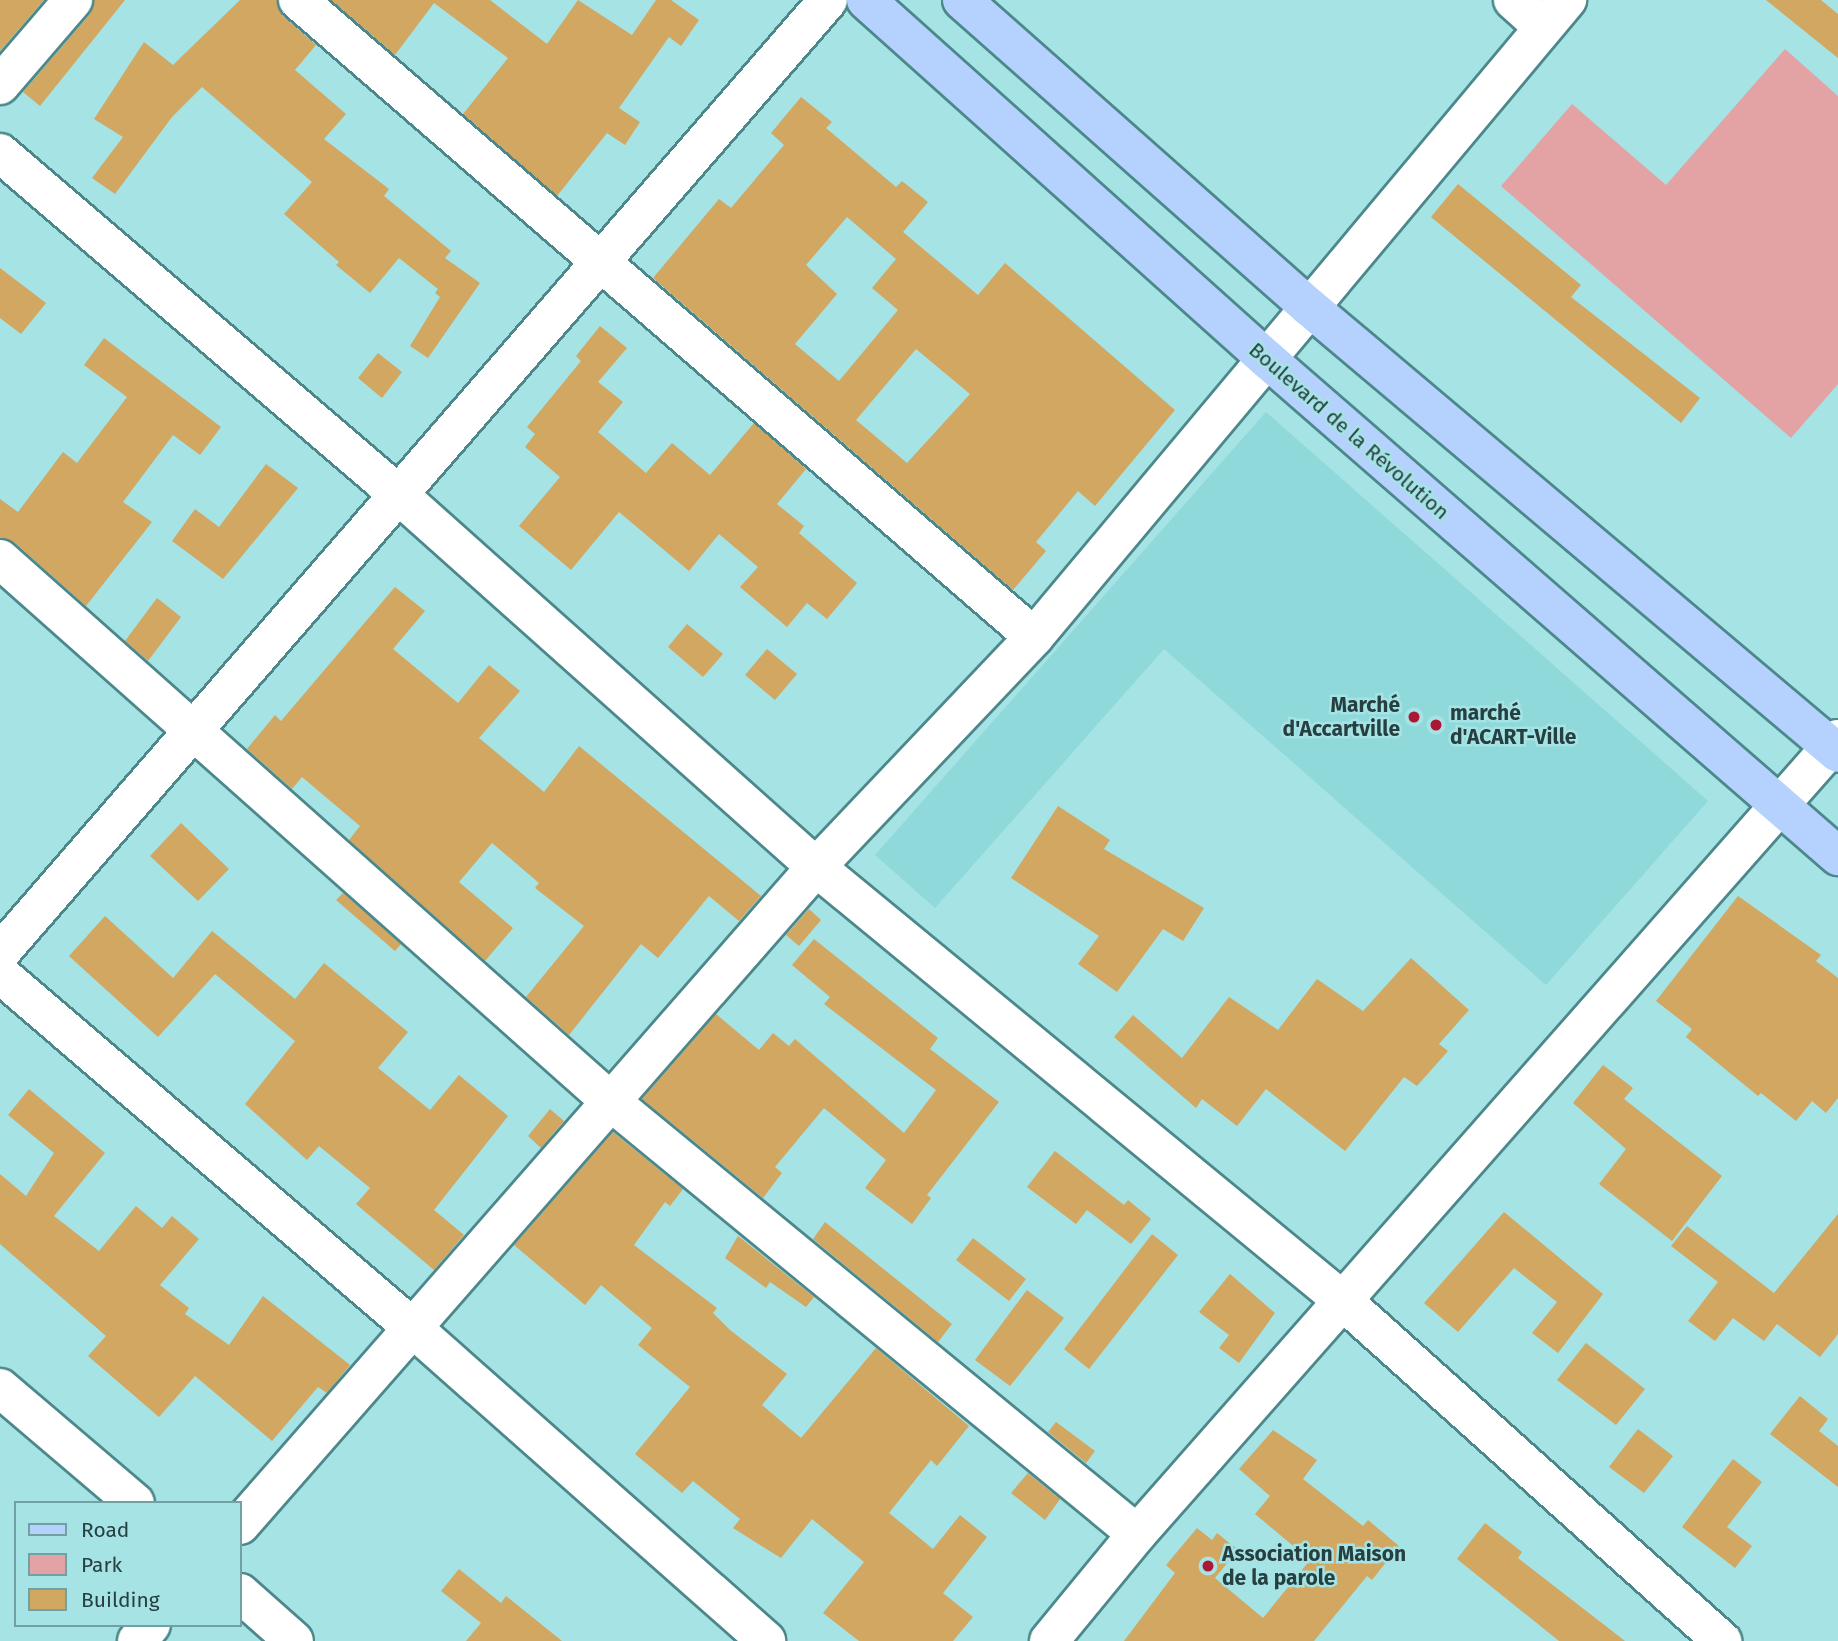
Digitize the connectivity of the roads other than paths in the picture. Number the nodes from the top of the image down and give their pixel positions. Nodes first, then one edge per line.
1 (73, 0) edge
2 (298, 0) edge
3 (828, 0) edge
4 (866, 0) edge
5 (962, 0) edge
6 (1513, 0) edge
7 (1555, 13) edge
8 (0, 85) edge
9 (0, 153) edge
10 (598, 264) junction
11 (1308, 306) junction
12 (1268, 360) junction
13 (399, 495) junction
14 (0, 559) edge
15 (1034, 637) junction
16 (191, 733) junction
17 (1836, 746) edge
18 (1781, 807) junction
19 (1838, 856) edge
20 (816, 867) junction
21 (0, 953) edge
22 (0, 974) edge
23 (609, 1100) junction
24 (1342, 1300) junction
25 (415, 1330) junction
26 (0, 1388) edge
27 (133, 1501) edge
28 (242, 1523) edge
29 (1137, 1535) junction
30 (242, 1595) edge
31 (149, 1627) edge
32 (137, 1641) edge
33 (293, 1641) edge
34 (765, 1641) edge
35 (1049, 1641) edge
36 (1722, 1641) edge

1 - 8 street
2 - 10 street
3 - 10 street
4 - 12 main road, Boulevard de la Révolution
5 - 11 main road
6 - 7 street
7 - 11 street
9 - 13 street
10 - 13 street
10 - 15 street
11 - 12 street
11 - 17 main road
12 - 15 street
12 - 18 main road, Boulevard de la Révolution
13 - 16 street
13 - 20 street
14 - 16 street
15 - 20 street
16 - 21 street
16 - 23 street
17 - 18 street
18 - 19 main road, Boulevard de la Révolution
18 - 24 street
20 - 23 street
20 - 24 street
22 - 25 street
23 - 25 street
23 - 29 street
24 - 29 street
24 - 36 street
25 - 28 street
25 - 34 street
26 - 27 street
29 - 35 street
30 - 33 street
31 - 32 street

